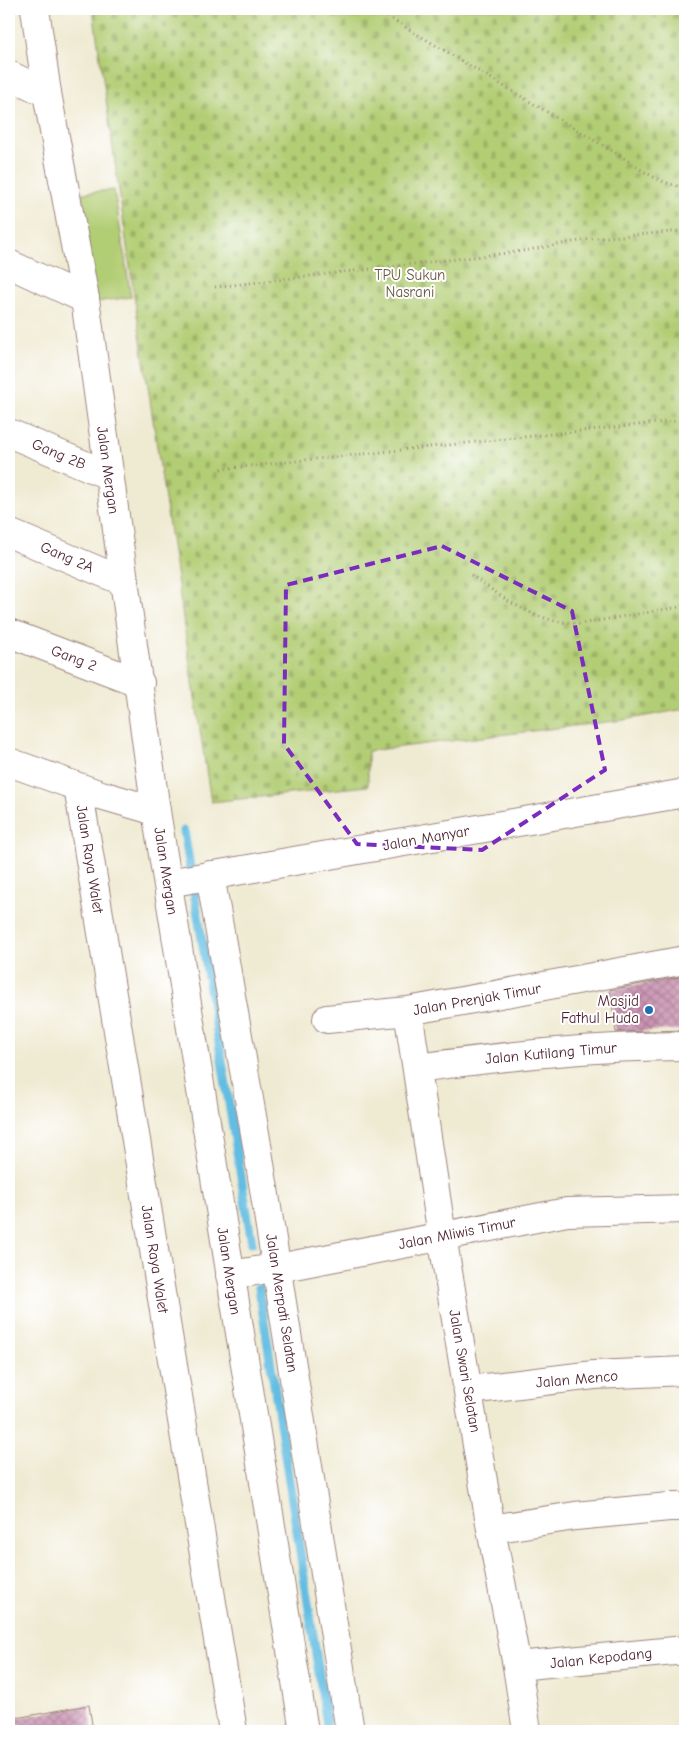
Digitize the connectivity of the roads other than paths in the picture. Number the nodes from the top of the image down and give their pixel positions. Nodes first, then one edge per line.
1 (35, 9) edge
2 (9, 75) edge
3 (47, 93) junction
4 (9, 264) edge
5 (85, 299) junction
6 (9, 433) edge
7 (108, 475) junction
8 (9, 533) edge
9 (125, 582) junction
10 (9, 633) edge
11 (140, 683) junction
12 (9, 762) edge
13 (78, 787) junction
14 (685, 793) edge
15 (156, 811) junction
16 (189, 879) junction
17 (685, 960) edge
18 (408, 1011) junction
19 (327, 1019) dead end
20 (685, 1046) edge
21 (417, 1068) junction
22 (685, 1209) edge
23 (442, 1236) junction
24 (276, 1268) junction
25 (230, 1275) junction
26 (685, 1371) edge
27 (469, 1390) junction
28 (685, 1507) edge
29 (491, 1529) junction
30 (685, 1650) edge
31 (517, 1666) junction
32 (233, 1731) edge
33 (304, 1731) edge
34 (350, 1731) edge
35 (527, 1731) edge

1 - 3 street, Jalan Mergan
2 - 3 street
3 - 5 street, Jalan Mergan
4 - 5 street
5 - 7 street, Jalan Mergan
6 - 7 street, Gang 2B
7 - 9 street, Jalan Mergan
8 - 9 street, Gang 2A
9 - 11 street, Jalan Mergan
10 - 11 street, Gang 2
11 - 15 street, Jalan Mergan
12 - 13 street
13 - 15 street
13 - 32 street, Jalan Raya Walet
14 - 16 street, Jalan Manyar
15 - 16 street, Jalan Mergan
16 - 24 street, Jalan Merpati Selatan
16 - 25 street, Jalan Mergan
17 - 18 street, Jalan Prenjak Timur
18 - 19 street, Jalan Prenjak Timur
18 - 21 street, Jalan Swari Selatan
20 - 21 street, Jalan Kutilang Timur
21 - 23 street, Jalan Swari Selatan
22 - 23 street, Jalan Mliwis Timur
23 - 24 street, Jalan Mliwis Timur
23 - 27 street, Jalan Swari Selatan
24 - 25 street, Jalan Mliwis Timur
24 - 34 street, Jalan Merpati Selatan
25 - 33 street, Jalan Mergan
26 - 27 street, Jalan Menco
27 - 29 street, Jalan Swari Selatan
28 - 29 street
29 - 31 street, Jalan Swari Selatan
30 - 31 street, Jalan Kepodang
31 - 35 street, Jalan Swari Selatan

